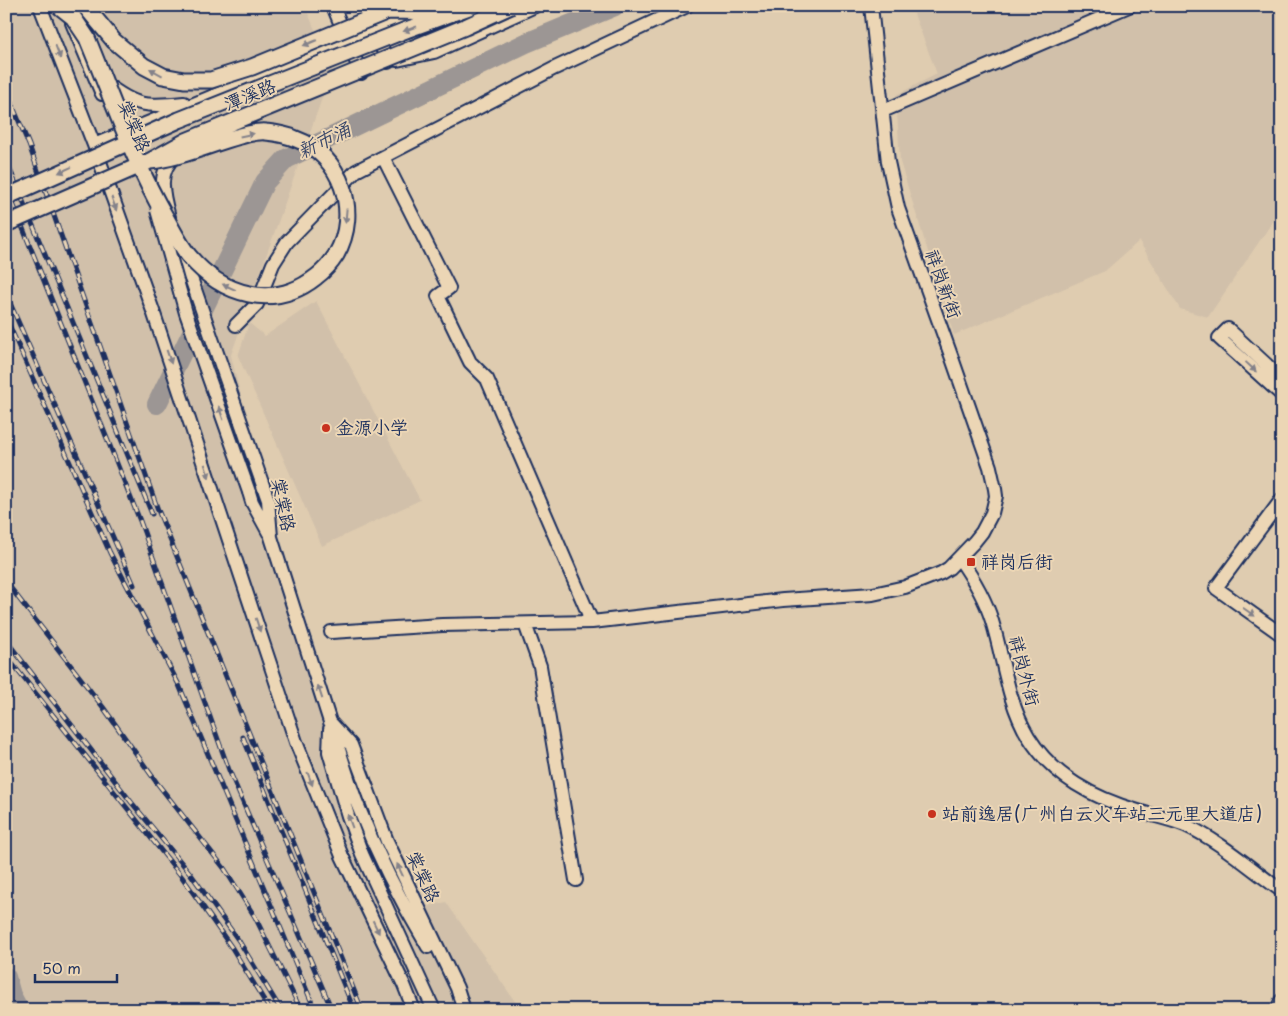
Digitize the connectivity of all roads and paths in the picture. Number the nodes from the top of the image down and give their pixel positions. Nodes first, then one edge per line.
1 (40, 6) edge
2 (59, 6) edge
3 (65, 6) edge
4 (84, 6) edge
5 (333, 6) edge
6 (364, 6) edge
7 (431, 6) edge
8 (472, 6) edge
9 (511, 6) edge
10 (535, 6) edge
11 (687, 6) edge
12 (872, 6) edge
13 (1129, 6) edge
14 (459, 10) edge
15 (486, 28) junction
16 (374, 31) junction
17 (348, 42) junction
18 (388, 62) junction
19 (361, 73) junction
20 (94, 74) junction
21 (201, 101) junction
22 (883, 111) junction
23 (119, 134) junction
24 (198, 142) junction
25 (94, 145) junction
26 (384, 157) junction
27 (150, 161) junction
28 (134, 170) junction
29 (107, 183) junction
30 (152, 194) junction
31 (6, 197) edge
32 (6, 224) edge
33 (178, 253) junction
34 (236, 325) dead end
35 (1282, 379) edge
36 (1282, 396) edge
37 (1282, 499) edge
38 (271, 537) junction
39 (960, 558) junction
40 (592, 622) junction
41 (524, 624) junction
42 (331, 632) dead end
43 (1282, 635) edge
44 (330, 722) junction
45 (576, 880) dead end
46 (1282, 891) edge
47 (1282, 1002) edge
48 (414, 1010) edge
49 (434, 1010) edge
50 (458, 1010) edge
51 (464, 1010) edge
52 (1279, 1010) edge

1 -> 25 street
2 - 30 main road, bridge
3 - 20 street, 棠棠路
14 -> 4 main road, bridge
5 - 17 street
6 - 16 street
7 - 16 street
8 - 14 main road, 潭溪路, bridge
9 - 27 main road, 潭溪路, bridge
10 - 15 street
11 - 26 street
12 - 22 street, 祥岗新街
13 - 22 street
14 - 15 street
14 -> 31 main road, 潭溪路, bridge
15 - 18 street
16 - 17 street
16 - 18 street
17 - 19 street
17 - 21 street
18 - 19 street
19 - 24 street
20 - 21 street
20 - 23 street, 棠棠路
21 - 23 street
22 - 39 street, 祥岗新街
23 - 25 street
23 - 28 street, 棠棠路
24 - 28 street
24 - 33 street
25 - 29 street
26 - 34 street
26 - 40 street
27 -> 30 main road, bridge
27 - 32 main road, 潭溪路, bridge
28 - 29 street
28 - 33 street, 棠棠路
29 -> 48 street
38 -> 30 street, bridge
33 - 38 street, 棠棠路
35 -> 36 street
37 -> 43 street
44 -> 38 street, 棠棠路
39 - 40 street, 祥岗新街
39 - 46 street, 祥岗外街
40 - 41 street, 祥岗新街
41 - 42 street, 祥岗新街
41 - 45 street
49 -> 44 street
44 - 50 street
51 -> 44 street, 棠棠路
47 - 52 main road

